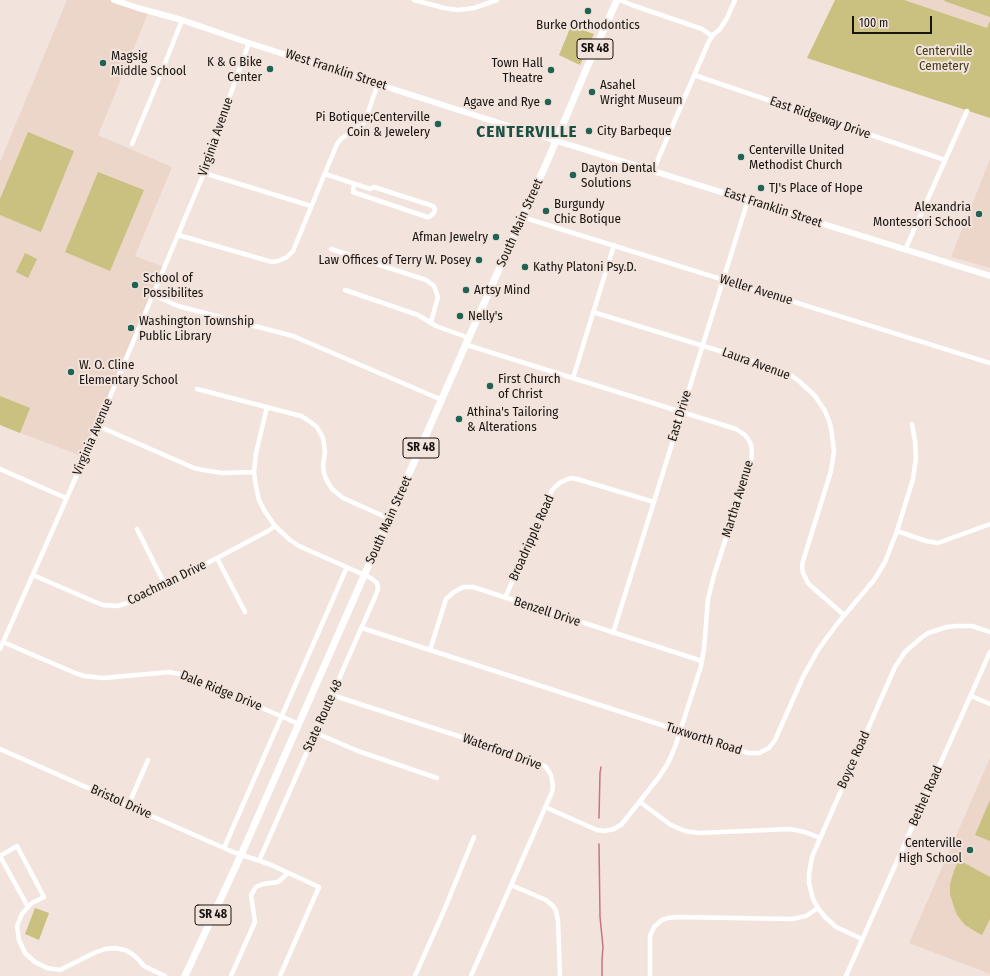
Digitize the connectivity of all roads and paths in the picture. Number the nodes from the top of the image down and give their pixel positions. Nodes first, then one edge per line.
1 (118, 0) edge
2 (414, 0) edge
3 (497, 0) edge
4 (619, 0) edge
5 (735, 0) edge
6 (182, 20) junction
7 (712, 36) junction
8 (249, 43) junction
9 (694, 75) junction
10 (378, 84) junction
11 (967, 111) dead end
12 (557, 140) junction
13 (132, 144) dead end
14 (945, 160) junction
15 (653, 171) junction
16 (204, 173) junction
17 (325, 174) junction
18 (354, 184) junction
19 (748, 200) junction
20 (312, 206) junction
21 (522, 216) junction
22 (178, 234) junction
23 (614, 245) junction
24 (331, 249) dead end
25 (905, 250) junction
26 (990, 276) edge
27 (723, 280) junction
28 (345, 290) dead end
29 (153, 295) junction
30 (594, 312) junction
31 (430, 322) junction
32 (468, 341) junction
33 (703, 346) junction
34 (990, 363) edge
35 (573, 378) junction
36 (197, 389) dead end
37 (442, 400) junction
38 (267, 407) junction
39 (682, 412) junction
40 (912, 424) dead end
41 (98, 426) junction
42 (0, 469) edge
43 (254, 472) junction
44 (66, 498) junction
45 (654, 502) junction
46 (390, 519) junction
47 (990, 524) edge
48 (275, 526) junction
49 (136, 529) dead end
50 (897, 532) junction
51 (217, 558) junction
52 (347, 567) junction
53 (33, 575) junction
54 (365, 575) junction
55 (165, 584) junction
56 (505, 598) junction
57 (245, 612) dead end
58 (844, 615) junction
59 (362, 628) junction
60 (612, 632) junction
61 (990, 632) edge
62 (3, 642) junction
63 (0, 649) edge
64 (430, 650) junction
65 (990, 652) edge
66 (702, 661) junction
67 (332, 695) junction
68 (971, 696) junction
69 (990, 704) edge
70 (282, 716) junction
71 (299, 724) junction
72 (680, 731) junction
73 (316, 733) junction
74 (0, 749) edge
75 (148, 760) dead end
76 (438, 778) dead end
77 (640, 802) junction
78 (128, 806) junction
79 (545, 807) junction
80 (474, 836) dead end
81 (820, 838) junction
82 (224, 848) junction
83 (242, 855) junction
84 (259, 861) junction
85 (288, 873) junction
86 (511, 885) junction
87 (28, 907) junction
88 (818, 908) junction
89 (862, 939) junction
90 (165, 976) edge
91 (185, 976) edge
92 (231, 976) edge
93 (280, 976) edge
94 (415, 976) edge
95 (471, 976) edge
96 (560, 976) edge
97 (650, 976) edge
98 (846, 976) edge

1 - 6 main road, West Franklin Street
2 - 3 street
4 - 7 street
4 - 12 main road, SR 48
5 - 7 street
6 - 8 main road, West Franklin Street
6 - 13 street
7 - 9 street
8 - 10 main road, West Franklin Street
8 - 16 street, Virginia Avenue
9 - 14 street, East Ridgeway Drive
9 - 15 street
10 - 12 main road, West Franklin Street
10 - 17 street
11 - 14 street
12 - 15 main road, East Franklin Street
12 - 21 main road, South Main Street / SR 48
14 - 25 street
15 - 19 main road, East Franklin Street
16 - 20 street
16 - 22 street, Virginia Avenue
17 - 18 street
17 - 20 street
18 - 18 street
19 - 25 main road, East Franklin Street
19 - 27 street, East Drive
20 - 22 street
21 - 23 street, Weller Avenue
21 - 32 main road, South Main Street / SR 48
22 - 29 street, Virginia Avenue
23 - 27 street, Weller Avenue
23 - 30 street
24 - 31 street
25 - 26 main road, East Franklin Street
27 - 33 street, East Drive
27 - 34 street, Weller Avenue
28 - 31 street, Martha Avenue
29 - 37 street
29 - 41 street, Virginia Avenue
30 - 33 street, Laura Avenue
30 - 35 street
31 - 32 street, Martha Avenue
32 - 35 street, Martha Avenue
32 - 37 main road, South Main Street / SR 48
33 - 39 street, East Drive
33 - 58 street, Laura Avenue
35 - 39 street, Martha Avenue
36 - 38 street
37 - 46 main road, South Main Street / SR 48
38 - 43 street
38 - 46 street
39 - 45 street, East Drive
39 - 66 street, Martha Avenue
40 - 50 street, Tuxworth Road
41 - 43 street
41 - 44 street, Virginia Avenue
42 - 44 street
43 - 48 street
44 - 53 street, Virginia Avenue
45 - 56 street, Broadripple Road
45 - 60 street, East Drive
46 - 54 main road, South Main Street / SR 48
47 - 50 street
48 - 51 street, Coachman Drive
48 - 52 street
49 - 55 street
50 - 58 street, Tuxworth Road
51 - 55 street, Coachman Drive
51 - 57 street
52 - 54 street
52 - 70 street, South Main Street
53 - 55 street, Coachman Drive
53 - 62 street, Virginia Avenue
54 - 59 street, State Route 48
54 - 71 main road, South Main Street / SR 48
56 - 60 street, Benzell Drive
56 - 64 street, Benzell Drive
58 - 72 street, Tuxworth Road
59 - 64 street, Tuxworth Road
59 - 67 street, State Route 48
60 - 66 street, Benzell Drive
61 - 81 street, Boyce Road
62 - 63 street, Virginia Avenue
62 - 70 street, Dale Ridge Drive
64 - 72 street, Tuxworth Road
65 - 68 street, Bethel Road
66 - 72 street, Martha Avenue
67 - 73 street, State Route 48
67 - 79 street, Waterford Drive
68 - 69 street
68 - 89 street, Bethel Road
70 - 71 street, Dale Ridge Drive
70 - 82 street, South Main Street
71 - 83 main road, South Main Street / SR 48
72 - 77 street, Martha Avenue
73 - 76 street
73 - 84 street, State Route 48
74 - 78 street, Bristol Drive
75 - 78 street
77 - 79 street, Martha Avenue
77 - 81 street
78 - 82 street, Bristol Drive
79 - 86 street, Waterford Drive
80 - 94 street
81 - 88 street, Boyce Road
82 - 83 street, Bristol Drive
83 - 84 street, Bristol Drive
83 - 91 main road, SR 48
84 - 85 street, Bristol Drive
85 - 92 street
85 - 93 street, Bristol Drive
86 - 95 street, Waterford Drive
86 - 96 street
87 - 87 street
87 - 90 street
88 - 89 street, Boyce Road
88 - 97 street
89 - 98 street, Bethel Road

